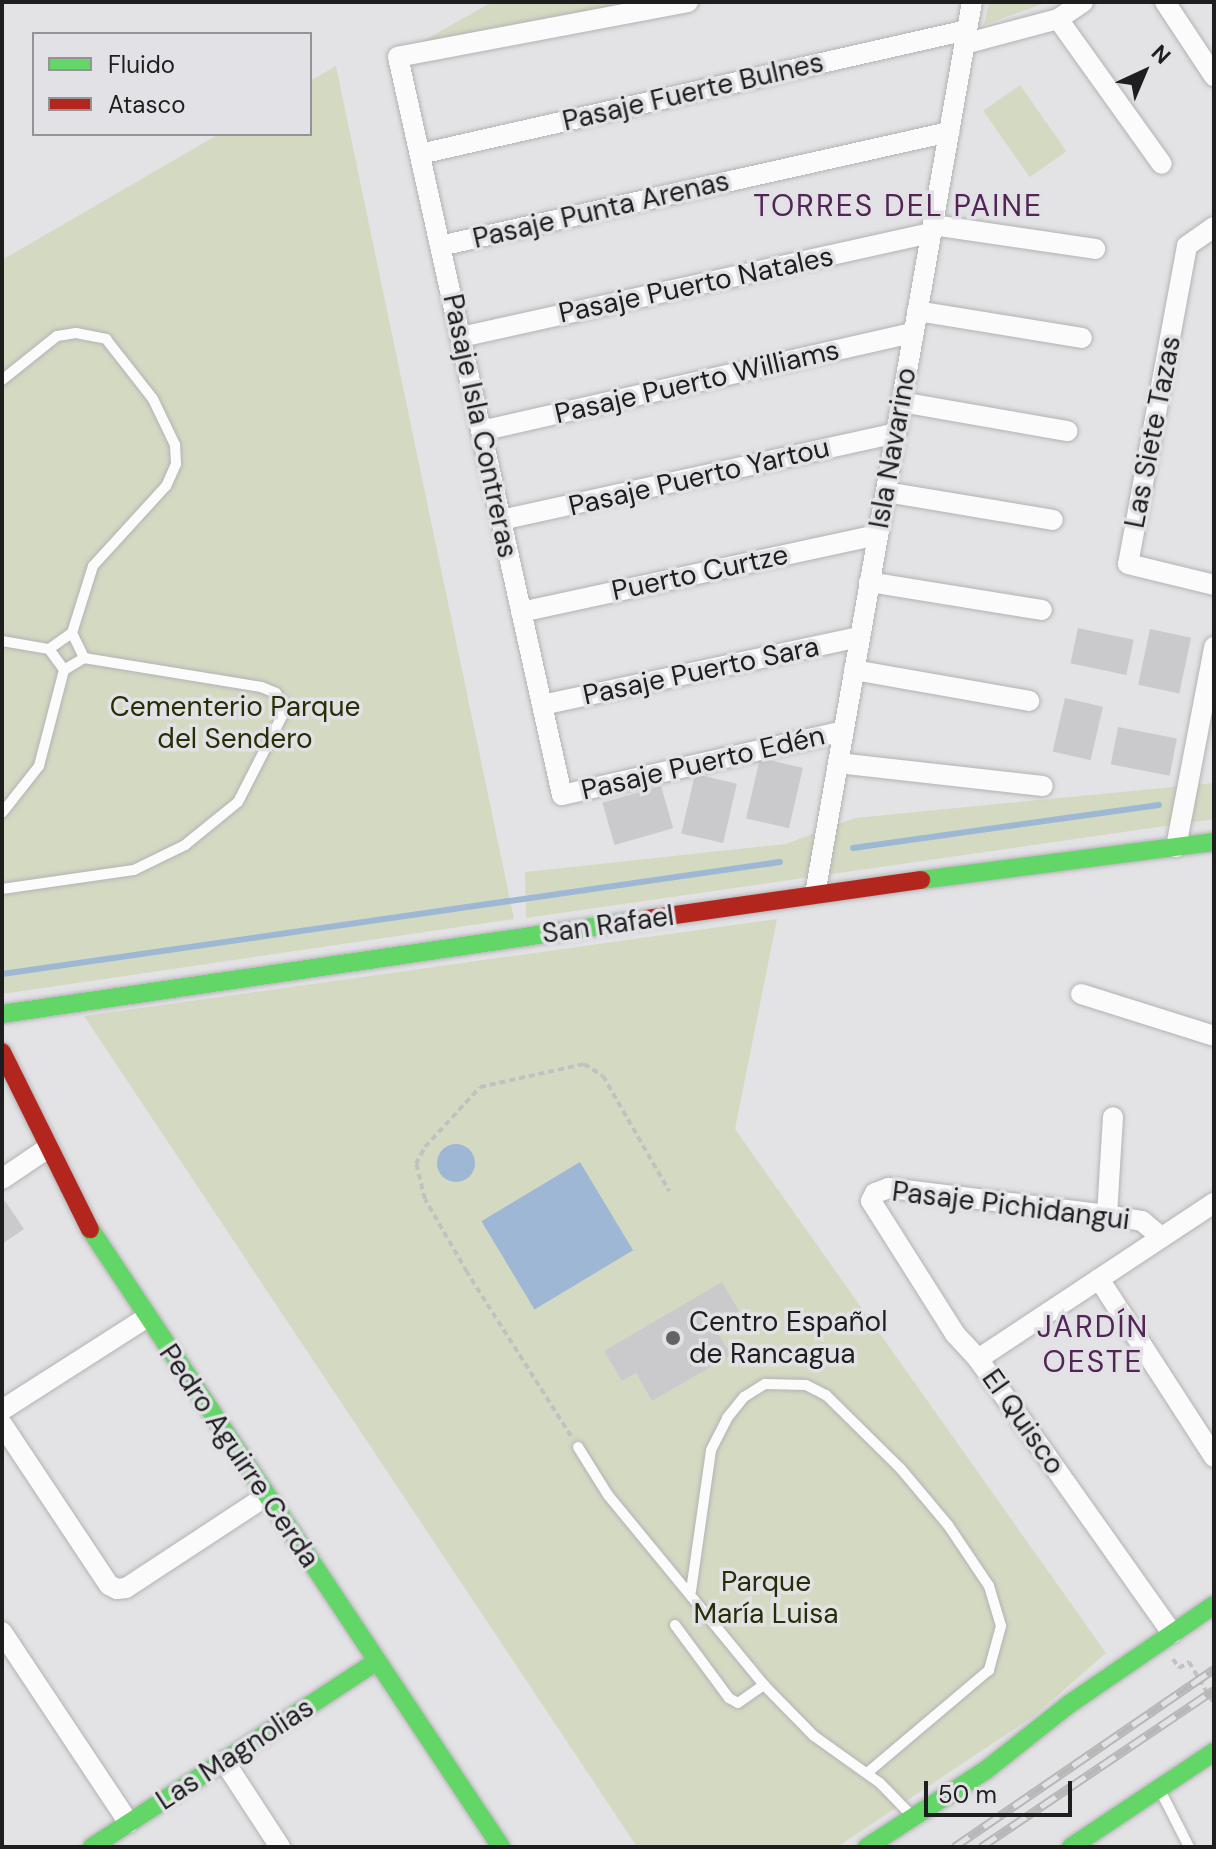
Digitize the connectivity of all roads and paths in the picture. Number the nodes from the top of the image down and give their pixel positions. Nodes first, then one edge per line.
1 (688, 2) edge
2 (972, 2) edge
3 (1083, 2) edge
4 (1165, 2) edge
5 (1058, 19) junction
6 (966, 37) junction
7 (1214, 76) edge
8 (949, 132) junction
9 (420, 154) junction
10 (1162, 164) dead end
11 (1214, 227) edge
12 (932, 229) junction
13 (440, 246) junction
14 (1095, 249) dead end
15 (917, 311) junction
16 (913, 333) junction
17 (461, 337) junction
18 (1082, 338) dead end
19 (2, 380) edge
20 (901, 402) junction
21 (481, 431) junction
22 (1067, 431) dead end
23 (896, 433) junction
24 (886, 492) junction
25 (501, 520) junction
26 (1053, 520) dead end
27 (878, 535) junction
28 (869, 582) junction
29 (1214, 585) edge
30 (1042, 610) dead end
31 (521, 612) junction
32 (72, 633) junction
33 (860, 637) junction
34 (2, 641) edge
35 (1214, 647) edge
36 (49, 649) junction
37 (84, 658) junction
38 (64, 670) junction
39 (854, 670) junction
40 (1029, 701) dead end
41 (542, 705) junction
42 (843, 731) junction
43 (1204, 748) edge
44 (838, 763) junction
45 (1043, 786) dead end
46 (562, 795) joint
47 (2, 813) edge
48 (1214, 842) edge
49 (1176, 847) junction
50 (2, 889) edge
51 (815, 894) junction
52 (1081, 994) dead end
53 (2, 1014) edge
54 (1214, 1036) edge
55 (2, 1052) edge
56 (1113, 1117) dead end
57 (48, 1148) junction
58 (2, 1179) edge
59 (669, 1191) dead end
60 (1212, 1210) edge
61 (874, 1211) joint
62 (1107, 1215) junction
63 (1161, 1237) junction
64 (1099, 1279) junction
65 (146, 1318) junction
66 (978, 1359) junction
67 (2, 1410) edge
68 (2, 1424) edge
69 (578, 1447) joint
70 (1214, 1457) edge
71 (266, 1496) junction
72 (691, 1591) junction
73 (1214, 1605) edge
74 (675, 1625) dead end
75 (2, 1632) edge
76 (1166, 1637) junction
77 (377, 1661) junction
78 (764, 1685) junction
79 (1214, 1704) edge
80 (1214, 1752) edge
81 (224, 1761) junction
82 (867, 1773) junction
83 (1159, 1788) junction
84 (912, 1816) junction
85 (129, 1823) junction
86 (92, 1847) edge
87 (280, 1847) edge
88 (501, 1847) edge
89 (867, 1847) edge
90 (1071, 1847) edge
91 (1189, 1847) edge

1 - 9 street, Pasaje Isla Contreras
2 - 6 street, Isla Navarino
3 - 5 street, Pasaje Fuerte Bulnes
4 - 7 street
5 - 6 street, Pasaje Fuerte Bulnes
5 - 10 street
6 - 8 street, Isla Navarino
6 - 9 street, Pasaje Fuerte Bulnes
8 - 12 street, Isla Navarino
8 - 13 street, Pasaje Punta Arenas
9 - 13 street, Pasaje Isla Contreras
11 - 29 street, Las Siete Tazas
12 - 14 street
12 - 15 street, Isla Navarino
12 - 17 street, Pasaje Puerto Natales
13 - 17 street, Pasaje Isla Contreras
15 - 16 street, Isla Navarino
15 - 18 street
16 - 20 street, Isla Navarino
16 - 21 street, Pasaje Puerto Williams
17 - 21 street, Pasaje Isla Contreras
19 - 32 lane
20 - 22 street
20 - 23 street, Isla Navarino
21 - 25 street, Pasaje Isla Contreras
23 - 24 street, Isla Navarino
23 - 25 street, Pasaje Puerto Yartou
24 - 26 street
24 - 27 street, Isla Navarino
25 - 31 street, Pasaje Isla Contreras
27 - 28 street, Isla Navarino
27 - 31 street, Puerto Curtze
28 - 30 street
28 - 33 street, Isla Navarino
31 - 41 street, Pasaje Isla Contreras
32 - 36 lane
32 - 37 lane
33 - 39 street, Isla Navarino
33 - 41 street, Pasaje Puerto Sara
34 - 36 lane
35 - 43 street
36 - 38 lane
37 - 38 lane
37 - 50 lane
38 - 47 lane
39 - 40 street
39 - 42 street, Isla Navarino
41 - 46 street, Pasaje Isla Contreras
42 - 44 street, Isla Navarino
42 - 46 street, Pasaje Puerto Edén
43 - 49 street
44 - 45 street
44 - 51 street, Isla Navarino
48 - 49 street, San Rafael
49 - 51 street, San Rafael
51 - 53 street, San Rafael
52 - 54 street
55 - 57 street, Pedro Aguirre Cerda
56 - 62 street
57 - 58 street
57 - 65 street, Pedro Aguirre Cerda
59 - 69 path
60 - 63 street
61 - 62 street, Pasaje Pichidangui
61 - 66 street, El Quisco
62 - 63 street, Pasaje Pichidangui
63 - 64 street
64 - 66 street
64 - 70 street
65 - 67 street
65 - 71 street, Pedro Aguirre Cerda
66 - 76 street, El Quisco
68 - 71 street
69 - 72 lane
71 - 77 street, Pedro Aguirre Cerda
72 - 78 lane
72 - 82 lane
73 - 76 street
74 - 78 lane
75 - 85 street
76 - 79 path
76 - 84 street
77 - 81 street, Las Magnolias
77 - 88 street, Pedro Aguirre Cerda
78 - 82 lane
80 - 83 street
81 - 85 street, Las Magnolias
81 - 87 street
82 - 84 lane
83 - 90 street
83 - 91 lane
84 - 89 street
85 - 86 street, Las Magnolias

